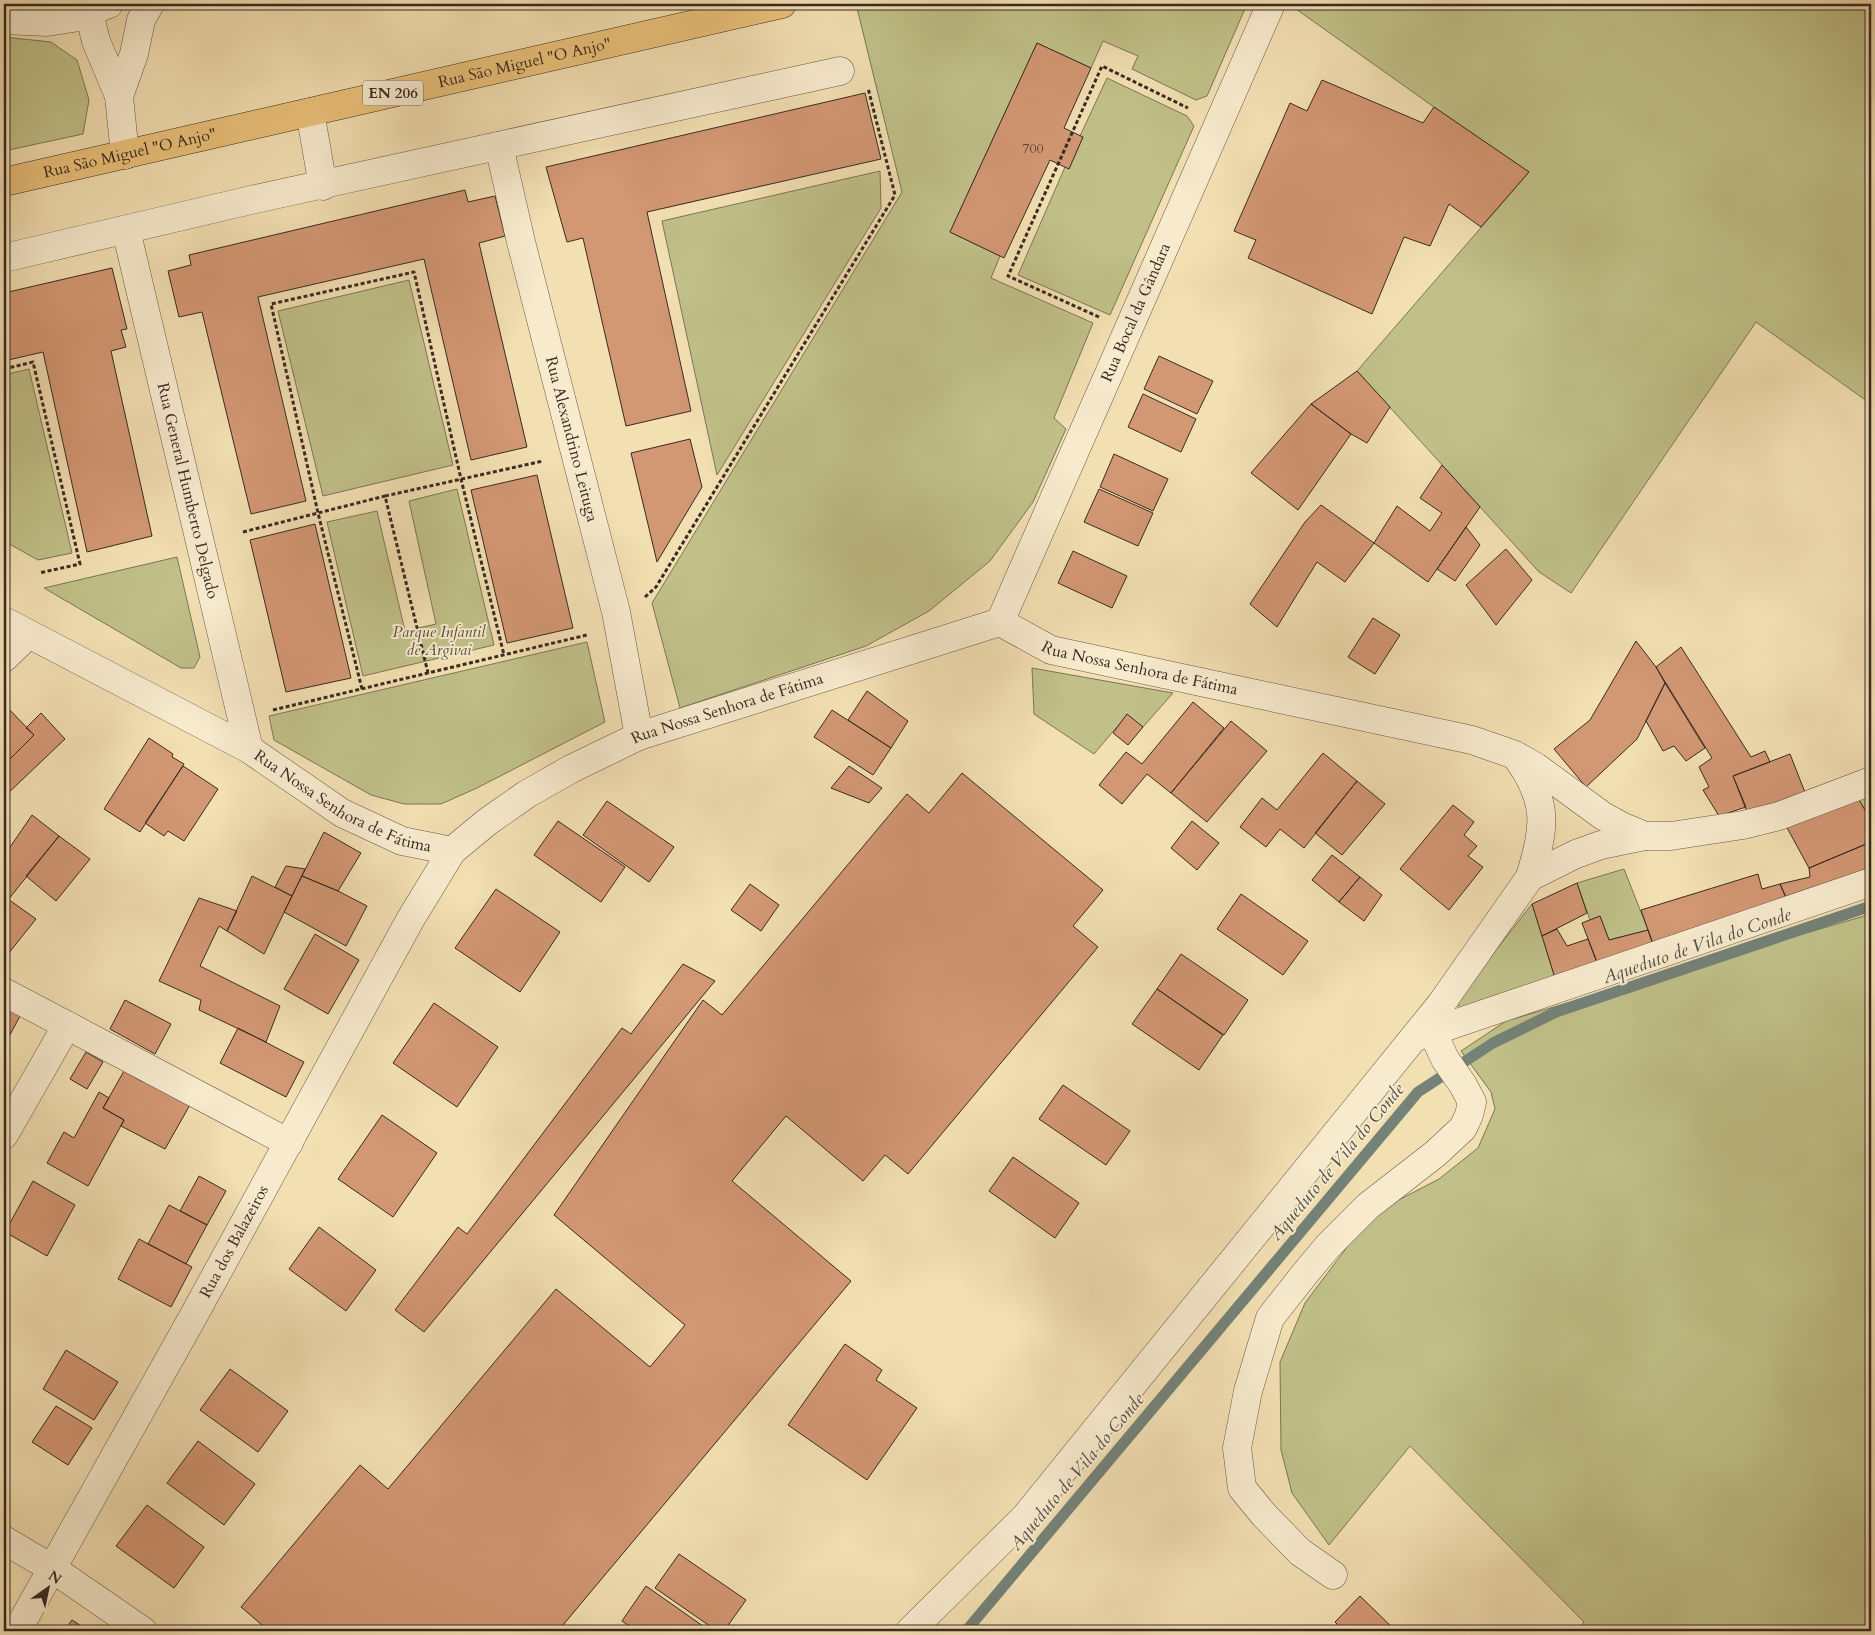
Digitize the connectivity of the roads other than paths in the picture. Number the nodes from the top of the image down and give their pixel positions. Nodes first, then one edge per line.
1 (116, 4) edge
2 (150, 4) edge
3 (782, 4) edge
4 (1271, 4) edge
5 (95, 6) edge
6 (4, 20) edge
7 (96, 41) junction
8 (840, 71) road end
9 (119, 96) junction
10 (310, 112) junction
11 (499, 146) junction
12 (125, 155) junction
13 (4, 182) edge
14 (323, 186) junction
15 (126, 230) junction
16 (4, 258) edge
17 (4, 621) edge
18 (1000, 622) junction
19 (28, 635) junction
20 (4, 658) edge
21 (639, 736) junction
22 (249, 749) junction
23 (1515, 755) junction
24 (1871, 781) edge
25 (1645, 836) junction
26 (452, 851) junction
27 (1530, 877) junction
28 (1871, 882) edge
29 (4, 992) edge
30 (67, 1025) junction
31 (1423, 1034) junction
32 (4, 1135) edge
33 (289, 1143) junction
34 (4, 1540) edge
35 (53, 1569) junction
36 (1333, 1575) dead end
37 (17, 1631) edge
38 (143, 1631) edge
39 (910, 1631) edge

1 - 7 street
2 - 9 street
3 - 10 main road, Rua São Miguel "O Anjo" / EN 206
4 - 18 street, Rua Bocal da Gândara
5 - 6 street
5 - 7 street
7 - 9 street
8 - 11 street
9 - 12 street
10 - 12 main road, Rua São Miguel "O Anjo" / EN 206
10 - 14 street
11 - 14 street
11 - 21 street, Rua Alexandrino Leituga
12 - 13 main road, Rua São Miguel "O Anjo" / EN 206
14 - 15 street
15 - 16 street
15 - 22 street, Rua General Humberto Delgado
17 - 19 street, Rua Nossa Senhora de Fátima
18 - 21 street, Rua Nossa Senhora de Fátima
18 - 23 street, Rua Nossa Senhora de Fátima
19 - 20 street
19 - 22 street, Rua Nossa Senhora de Fátima
21 - 26 street, Rua Nossa Senhora de Fátima
22 - 26 street, Rua Nossa Senhora de Fátima
23 - 25 street, Rua Nossa Senhora de Fátima
23 - 27 street
24 - 25 street
25 - 27 street
26 - 33 street, Rua dos Balazeiros
27 - 31 street
28 - 31 street
29 - 30 street
30 - 32 street
30 - 33 street
31 - 36 street
31 - 39 street
33 - 35 street, Rua dos Balazeiros
34 - 35 street
35 - 37 street, Rua dos Balazeiros
35 - 38 street

